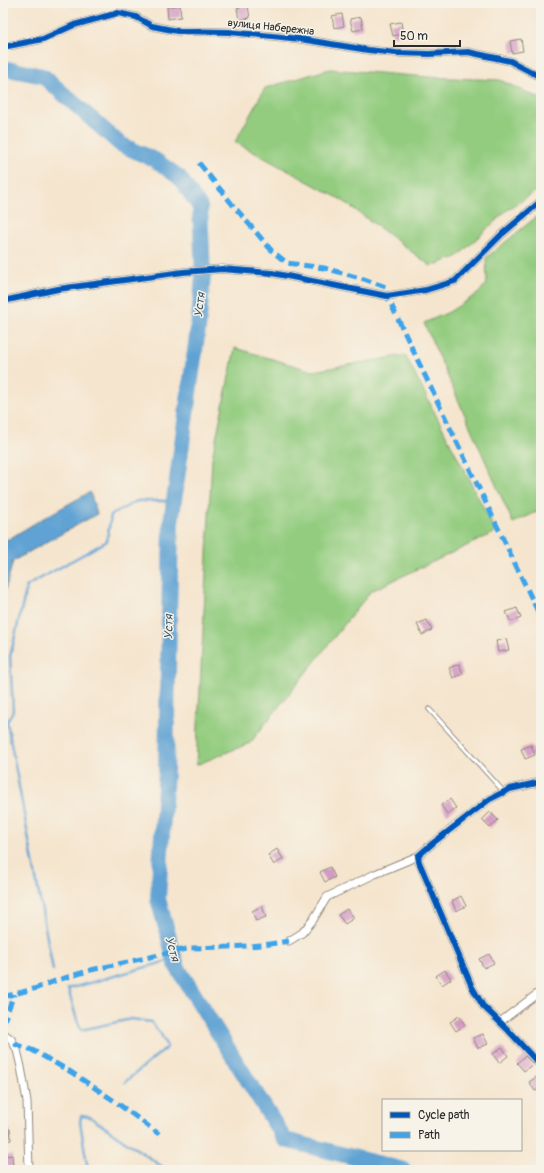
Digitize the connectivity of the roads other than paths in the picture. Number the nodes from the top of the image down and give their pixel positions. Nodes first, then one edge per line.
1 (3, 47) edge
2 (541, 77) edge
3 (541, 201) edge
4 (3, 301) edge
5 (429, 709) dead end
6 (541, 782) edge
7 (504, 792) junction
8 (418, 856) junction
9 (289, 941) dead end
10 (541, 991) edge
11 (500, 1022) junction
12 (3, 1032) edge
13 (541, 1066) edge
14 (29, 1170) edge

1 - 2 street, вулиця Набережна
3 - 4 street
5 - 7 lane
6 - 7 street
7 - 8 street
8 - 9 street
8 - 11 street
10 - 11 street
11 - 13 street
12 - 14 street

